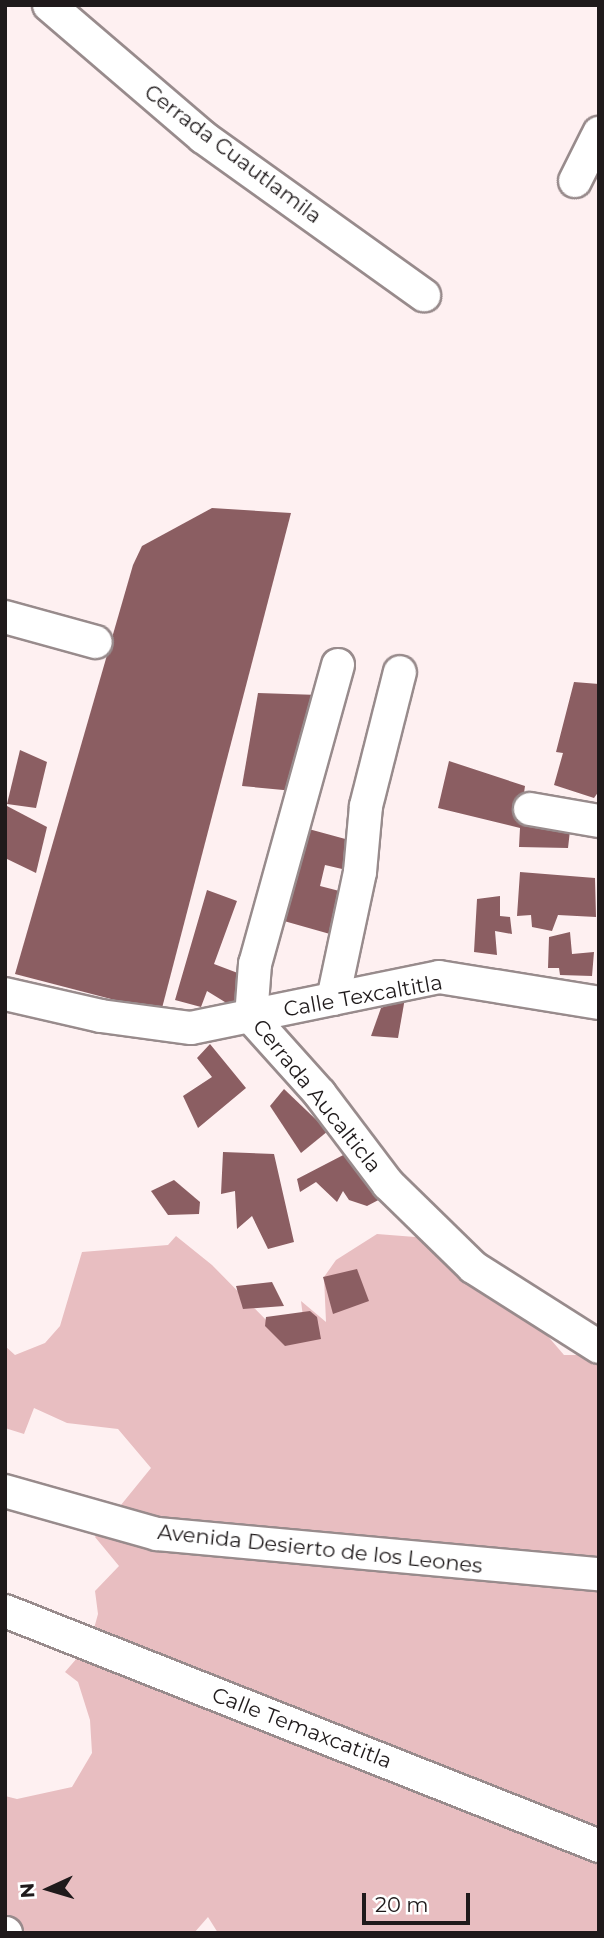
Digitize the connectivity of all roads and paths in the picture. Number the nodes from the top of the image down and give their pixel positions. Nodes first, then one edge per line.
1 (49, 5) edge
2 (599, 134) edge
3 (575, 181) dead end
4 (424, 295) dead end
5 (5, 617) edge
6 (96, 642) dead end
7 (338, 665) dead end
8 (400, 672) dead end
9 (530, 809) dead end
10 (599, 821) edge
11 (5, 994) edge
12 (333, 999) junction
13 (599, 1003) edge
14 (251, 1017) junction
15 (599, 1347) edge
16 (5, 1491) edge
17 (599, 1574) edge
18 (5, 1611) edge
19 (599, 1846) edge

1 - 4 street, Cerrada Cuautlamila
2 - 3 street
5 - 6 street
7 - 14 street, Cerrada Aucalticla
8 - 12 street
9 - 10 street
11 - 14 street, Calle Texcaltitla
12 - 13 street, Calle Texcaltitla
12 - 14 street, Calle Texcaltitla
14 - 15 street, Cerrada Aucalticla
16 - 17 street, Avenida Desierto de los Leones
18 - 19 street, Calle Temaxcatitla

